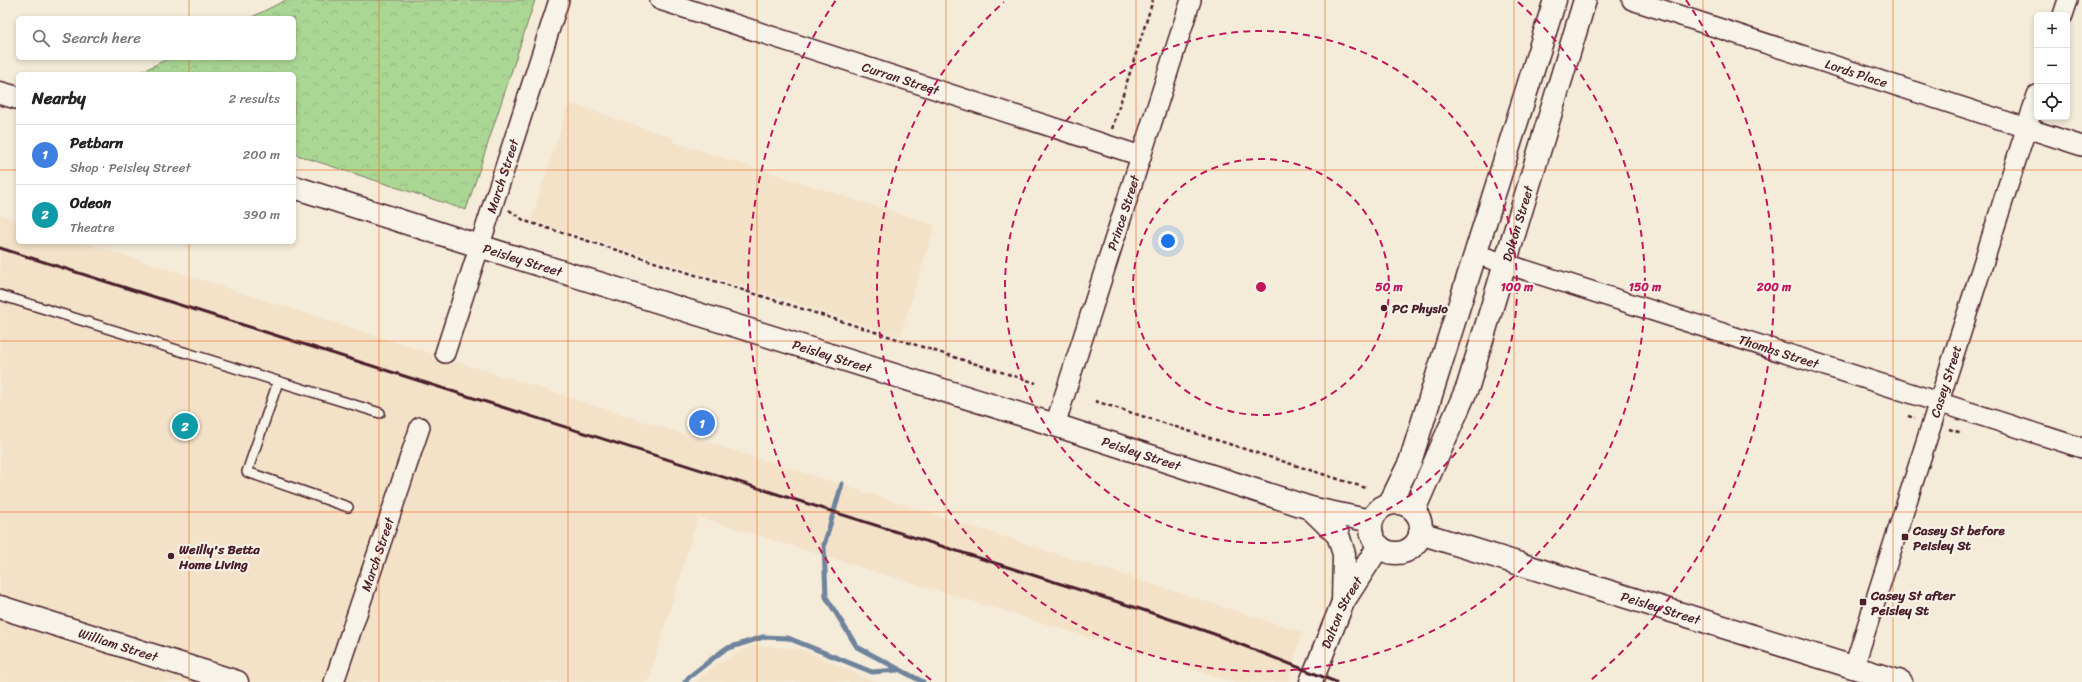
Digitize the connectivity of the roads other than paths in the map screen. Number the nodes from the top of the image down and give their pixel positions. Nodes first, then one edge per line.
1 (559, 0) edge
2 (660, 0) edge
3 (1191, 0) edge
4 (1555, 0) edge
5 (1585, 0) edge
6 (1632, 0) edge
7 (2068, 0) edge
8 (2064, 12) edge
9 (0, 93) edge
10 (16, 97) edge
11 (2034, 105) edge
12 (2027, 128) junction
13 (2082, 146) edge
14 (1141, 156) junction
15 (296, 188) edge
16 (479, 246) junction
17 (1475, 254) junction
18 (1506, 263) junction
19 (0, 296) edge
20 (445, 353) dead end
21 (278, 382) junction
22 (1939, 401) junction
23 (380, 413) dead end
24 (1055, 424) junction
25 (420, 427) dead end
26 (2082, 448) edge
27 (1390, 503) junction
28 (348, 507) dead end
29 (1310, 508) junction
30 (1414, 510) junction
31 (1372, 521) junction
32 (1420, 533) junction
33 (1379, 546) junction
34 (1343, 602) junction
35 (0, 607) edge
36 (1854, 667) junction
37 (237, 682) edge
38 (334, 682) edge
39 (1311, 682) edge
40 (1901, 682) edge

1 - 16 street, March Street
2 - 14 street, Curran Street
3 - 14 street, Prince Street
4 - 17 main road
5 - 18 main road, Dalton Street
6 - 12 street, Lords Place
7 - 8 street
9 - 10 main road
11 - 12 street, Casey Street
12 - 13 street, Lords Place
12 - 22 street, Casey Street
14 - 24 street, Prince Street
15 - 16 main road, Peisley Street
16 - 20 street, March Street
16 - 24 main road, Peisley Street
17 - 18 street, Thomas Street
17 - 27 main road
18 - 22 street, Thomas Street
18 - 30 main road, Dalton Street
19 - 21 lane
21 - 23 lane
21 - 28 lane
22 - 26 street, Thomas Street
22 - 36 street, Casey Street
24 - 29 main road, Peisley Street
25 - 38 street, March Street
27 - 30 main road
27 - 31 main road
29 - 31 main road, Peisley Street
29 - 34 main road
30 - 32 main road
31 - 33 main road
32 - 33 main road
32 - 36 main road, Peisley Street
33 - 34 main road, Dalton Street
34 - 39 main road, Dalton Street
35 - 37 main road, William Street
36 - 40 main road, Peisley Street

